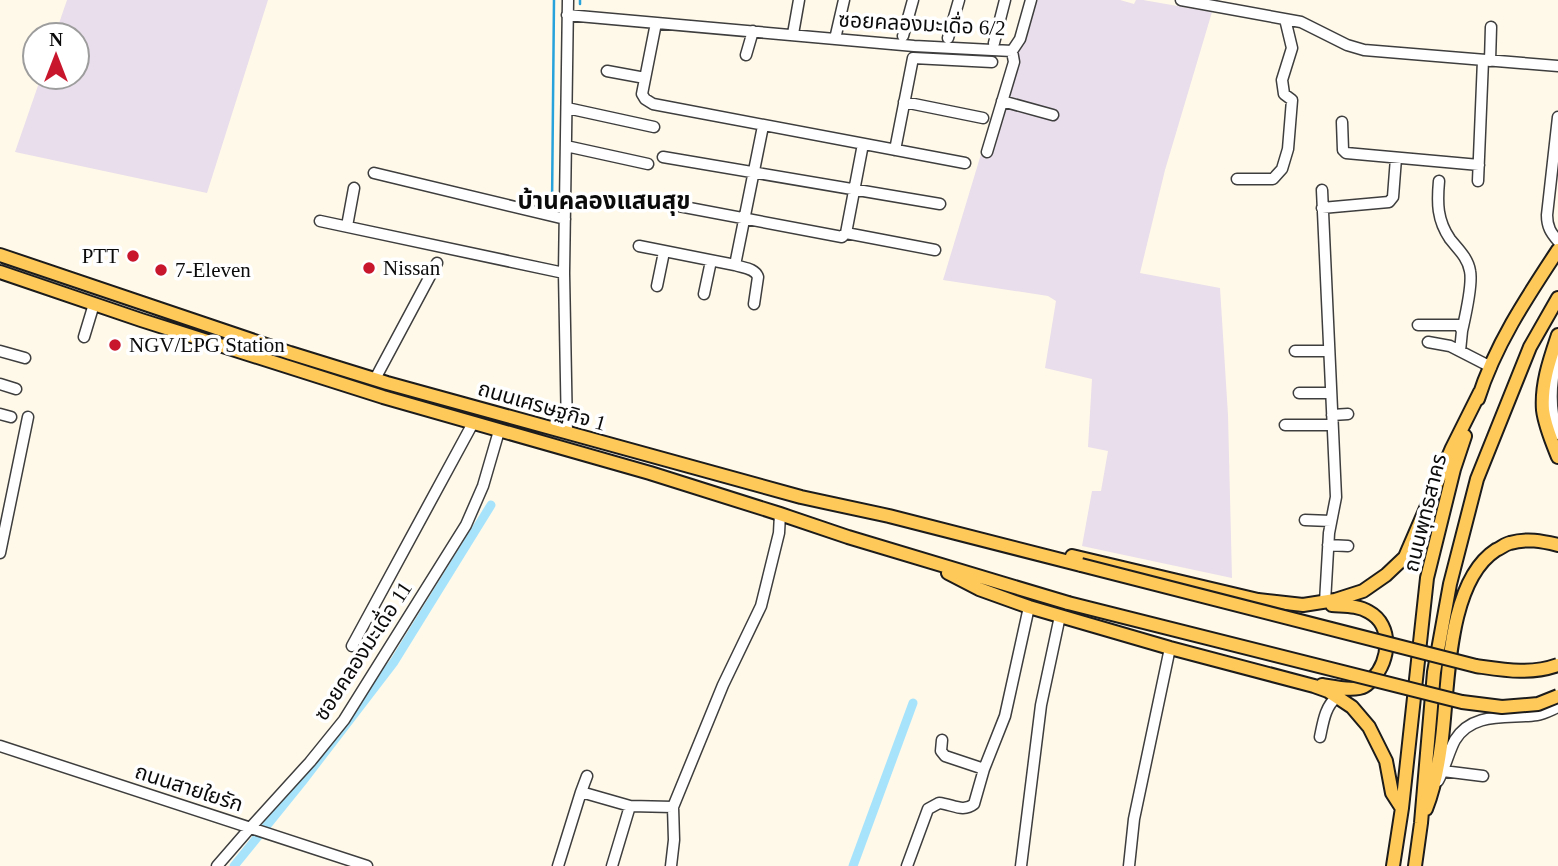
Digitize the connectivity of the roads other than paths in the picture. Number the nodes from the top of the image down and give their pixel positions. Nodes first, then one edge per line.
1 (568, 0) edge
2 (799, 0) edge
3 (844, 0) edge
4 (913, 0) edge
5 (959, 0) edge
6 (1006, 0) edge
7 (1031, 0) edge
8 (1181, 0) edge
9 (567, 15) junction
10 (1285, 19) junction
11 (656, 23) junction
12 (1491, 27) dead end
13 (753, 31) junction
14 (793, 34) junction
15 (903, 36) dead end
16 (948, 38) dead end
17 (835, 39) junction
18 (994, 43) dead end
19 (1012, 51) junction
20 (747, 55) dead end
21 (1486, 60) junction
22 (992, 62) dead end
23 (1558, 66) edge
24 (607, 71) dead end
25 (645, 78) junction
26 (1002, 101) junction
27 (904, 102) junction
28 (567, 108) junction
29 (1053, 115) dead end
30 (1558, 117) edge
31 (982, 118) dead end
32 (1342, 122) dead end
33 (763, 126) junction
34 (654, 127) dead end
35 (863, 144) junction
36 (566, 146) junction
37 (895, 150) junction
38 (987, 152) dead end
39 (663, 157) dead end
40 (1396, 158) junction
41 (965, 163) dead end
42 (648, 164) dead end
43 (1479, 165) junction
44 (754, 172) junction
45 (374, 173) dead end
46 (1237, 179) dead end
47 (1439, 181) dead end
48 (1478, 181) dead end
49 (354, 188) dead end
50 (855, 189) junction
51 (1322, 190) dead end
52 (647, 200) dead end
53 (940, 204) dead end
54 (1322, 208) junction
55 (565, 219) junction
56 (745, 219) junction
57 (320, 221) dead end
58 (347, 226) junction
59 (846, 233) junction
60 (1558, 241) edge
61 (639, 246) dead end
62 (934, 250) dead end
63 (1558, 250) edge
64 (664, 252) junction
65 (0, 256) edge
66 (711, 261) junction
67 (437, 263) dead end
68 (735, 265) junction
69 (564, 273) junction
70 (1, 276) edge
71 (657, 286) dead end
72 (704, 294) dead end
73 (1558, 298) edge
74 (94, 304) junction
75 (754, 304) dead end
76 (1418, 325) dead end
77 (1462, 331) junction
78 (1558, 335) edge
79 (84, 337) dead end
80 (1428, 342) dead end
81 (0, 351) edge
82 (1295, 351) dead end
83 (1329, 351) junction
84 (1460, 351) junction
85 (1558, 353) edge
86 (25, 358) dead end
87 (1491, 367) junction
88 (381, 381) junction
89 (0, 384) edge
90 (16, 388) dead end
91 (1480, 392) junction
92 (1298, 393) dead end
93 (1331, 393) junction
94 (383, 397) junction
95 (0, 414) edge
96 (1349, 414) dead end
97 (11, 417) dead end
98 (28, 417) dead end
99 (1332, 420) junction
100 (473, 423) junction
101 (1285, 425) dead end
102 (499, 431) junction
103 (567, 433) junction
104 (1558, 434) edge
105 (1558, 457) edge
106 (780, 514) junction
107 (1305, 520) dead end
108 (1331, 522) junction
109 (955, 533) junction
110 (1328, 545) junction
111 (1558, 545) edge
112 (1348, 546) dead end
113 (0, 553) edge
114 (936, 564) junction
115 (1325, 602) junction
116 (1303, 605) junction
117 (1030, 607) junction
118 (1060, 615) junction
119 (352, 646) dead end
120 (1170, 648) junction
121 (1558, 665) edge
122 (1295, 680) junction
123 (1558, 696) edge
124 (1337, 697) junction
125 (1558, 707) edge
126 (1320, 737) dead end
127 (942, 740) dead end
128 (0, 746) edge
129 (984, 769) junction
130 (1443, 771) junction
131 (587, 776) dead end
132 (1483, 776) dead end
133 (1433, 790) junction
134 (581, 792) junction
135 (630, 806) junction
136 (673, 807) junction
137 (1402, 808) junction
138 (1421, 823) junction
139 (250, 828) junction
140 (218, 866) edge
141 (367, 866) edge
142 (558, 866) edge
143 (612, 866) edge
144 (671, 866) edge
145 (907, 866) edge
146 (1021, 866) edge
147 (1129, 866) edge
148 (1393, 866) edge
149 (1415, 866) edge

1 - 9 street
2 - 14 street
3 - 17 street
4 - 15 street
5 - 16 street
6 - 18 street
7 - 19 street, ซอยคลองมะเดื่อ 6/2
8 - 10 street
9 - 11 street, ซอยคลองมะเดื่อ 6/2
9 - 28 street
10 - 21 street
10 - 46 street
11 - 13 street, ซอยคลองมะเดื่อ 6/2
11 - 25 street
12 - 21 street
13 - 14 street, ซอยคลองมะเดื่อ 6/2
13 - 20 street
14 - 17 street, ซอยคลองมะเดื่อ 6/2
17 - 19 street, ซอยคลองมะเดื่อ 6/2
19 - 26 street
21 - 23 street
21 - 43 street
22 - 27 street
24 - 25 street
25 - 33 street
26 - 29 street
26 - 38 street
27 - 31 street
27 - 37 street
28 - 34 street
28 - 36 street
30 - 60 street
32 - 40 street
33 - 35 street
33 - 44 street
35 - 37 street
35 - 50 street
36 - 42 street
36 - 55 street
37 - 41 street
39 - 44 street
40 - 43 street
40 - 54 street
43 - 48 street
44 - 50 street
44 - 56 street
45 - 55 street
47 - 77 street
49 - 58 street
50 - 53 street
50 - 59 street
51 - 54 street
52 - 56 street
54 - 83 street
55 - 69 street
56 - 59 street
56 - 68 street
57 - 58 street
58 - 69 street
59 - 62 street
61 - 64 street
63 - 87 main road, ถนนพุทธสาคร
64 - 66 street
64 - 71 street
65 - 88 main road, ถนนเศรษฐกิจ 1
66 - 68 street
66 - 72 street
67 - 88 street
68 - 75 street
69 - 103 street
70 - 74 main road, ถนนเศรษฐกิจ 1
73 - 138 main road, ถนนพุทธสาคร
74 - 79 street
74 - 94 main road, ถนนเศรษฐกิจ 1
76 - 77 street
77 - 84 street
78 - 105 main road
80 - 84 street
81 - 86 street
82 - 83 street
83 - 93 street
84 - 87 street
85 - 104 street
87 - 91 main road, ถนนพุทธสาคร
88 - 94 main road
88 - 103 main road, ถนนเศรษฐกิจ 1
89 - 90 street
91 - 115 main road
91 - 137 main road, ถนนพุทธสาคร
92 - 93 street
93 - 99 street
94 - 100 main road, ถนนเศรษฐกิจ 1
95 - 97 street
96 - 99 street
98 - 113 street
99 - 101 street
99 - 108 street
100 - 102 main road, ถนนเศรษฐกิจ 1
100 - 119 street
102 - 106 main road, ถนนเศรษฐกิจ 1
102 - 139 street, ซอยคลองมะเดื่อ 11
103 - 109 main road, ถนนเศรษฐกิจ 1
106 - 114 main road, ถนนเศรษฐกิจ 1
106 - 136 street
107 - 108 street
108 - 110 street
109 - 116 main road
109 - 121 main road, ถนนเศรษฐกิจ 1, bridge
110 - 112 street
110 - 115 street
111 - 133 main road
114 - 117 main road
114 - 123 main road, ถนนเศรษฐกิจ 1, bridge
115 - 116 main road
116 - 122 main road
117 - 118 main road
117 - 129 street
118 - 120 main road
118 - 146 street
120 - 122 main road
120 - 147 street
122 - 124 main road
124 - 126 street
124 - 137 main road
125 - 130 street
127 - 129 street
128 - 139 street, ถนนสายใยรัก
129 - 145 street
130 - 132 street
130 - 133 street
131 - 134 street
133 - 138 main road
134 - 135 street
134 - 142 street
135 - 136 street
135 - 143 street
136 - 144 street
137 - 148 main road
138 - 149 main road
139 - 140 street, ซอยคลองมะเดื่อ 11
139 - 141 street, ถนนสายใยรัก

